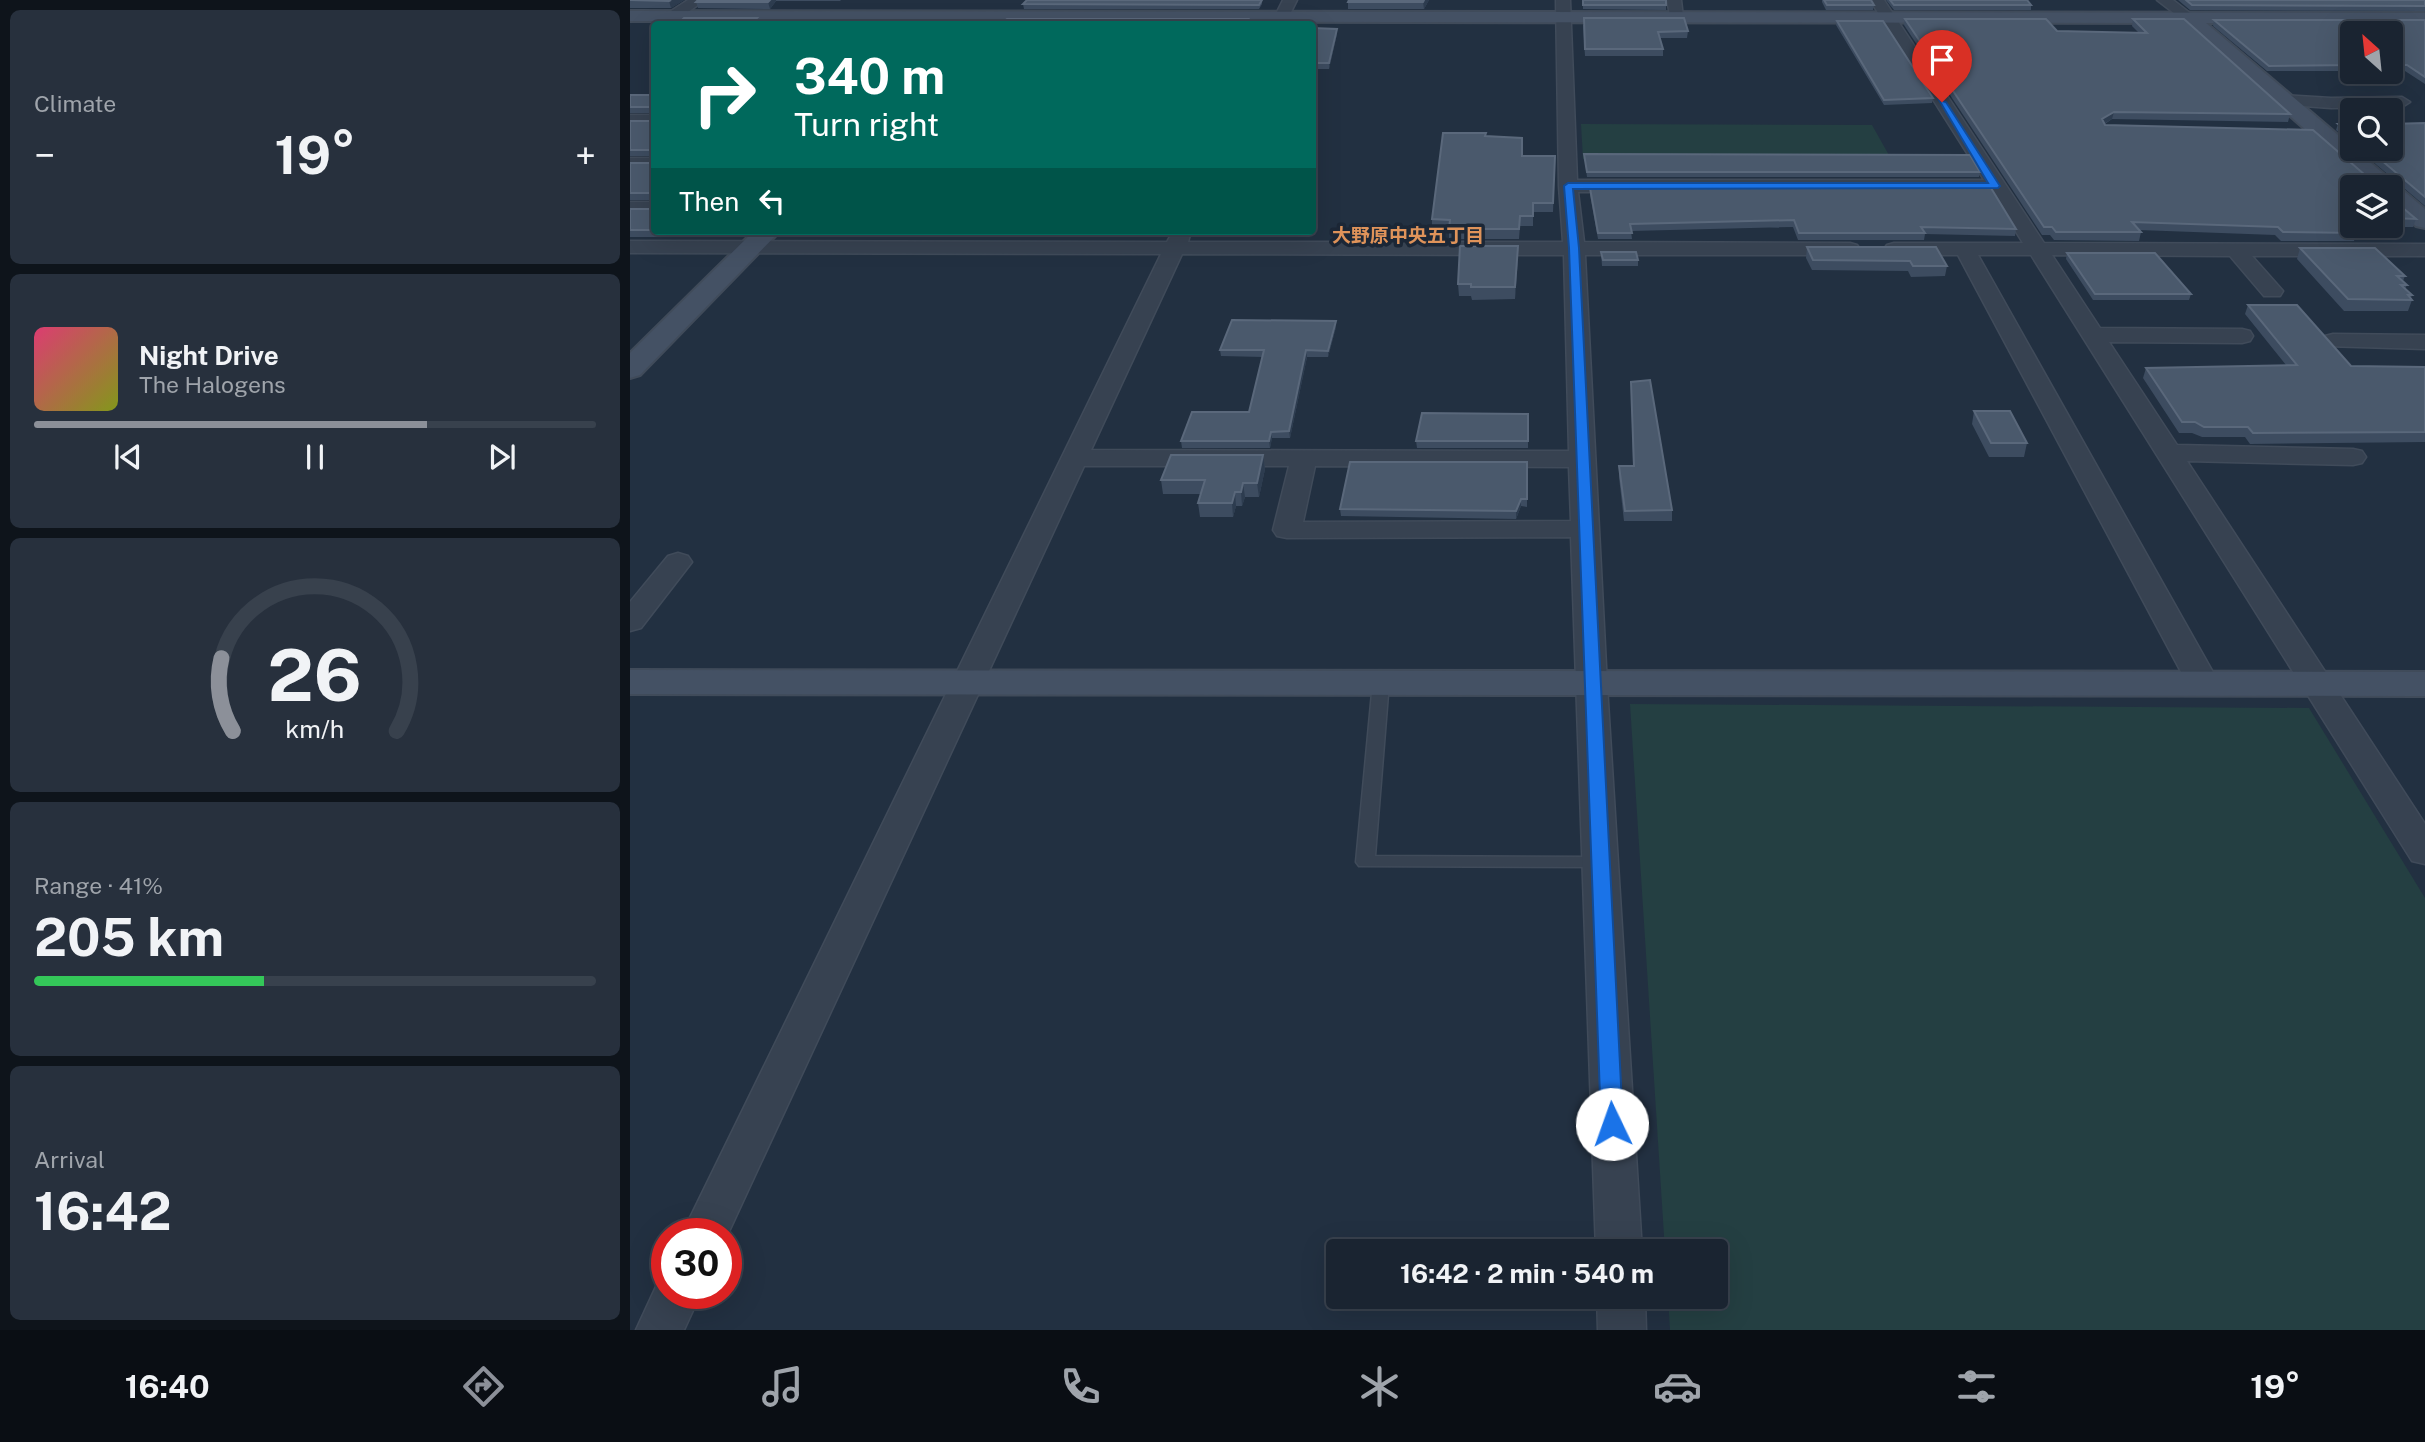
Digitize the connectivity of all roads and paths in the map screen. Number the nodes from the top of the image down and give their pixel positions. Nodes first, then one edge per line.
1 (698, 0) edge
2 (1000, 0) edge
3 (2164, 0) edge
4 (1563, 8) edge
5 (1675, 8) edge
6 (1883, 9) edge
7 (1284, 14) edge
8 (630, 16) edge
9 (2188, 17) junction
10 (2425, 18) edge
11 (980, 20) edge
12 (664, 21) edge
13 (916, 21) edge
14 (651, 23) edge
15 (2283, 100) junction
16 (2340, 103) edge
17 (630, 120) edge
18 (651, 120) edge
19 (2290, 129) edge
20 (2318, 130) junction
21 (630, 163) edge
22 (651, 163) edge
23 (2371, 175) edge
24 (1568, 186) junction
25 (1995, 186) junction
26 (2403, 203) edge
27 (630, 208) edge
28 (651, 208) edge
29 (2425, 221) edge
30 (760, 239) edge
31 (1178, 240) edge
32 (630, 247) edge
33 (1574, 248) junction
34 (1965, 250) junction
35 (2038, 250) junction
36 (2236, 250) junction
37 (2425, 250) edge
38 (2272, 290) dead end
39 (2093, 335) junction
40 (2242, 336) dead end
41 (2333, 341) edge
42 (2425, 342) edge
43 (630, 369) edge
44 (2170, 453) junction
45 (2353, 457) dead end
46 (1074, 458) junction
47 (1304, 458) junction
48 (1582, 459) junction
49 (1585, 529) junction
50 (678, 562) dead end
51 (630, 622) edge
52 (630, 682) edge
53 (966, 682) junction
54 (1381, 682) junction
55 (2203, 683) junction
56 (2318, 684) junction
57 (2425, 684) edge
58 (1591, 685) junction
59 (2425, 852) edge
60 (1600, 863) junction
61 (713, 1218) edge
62 (1618, 1239) edge
63 (670, 1309) edge
64 (1621, 1309) edge
65 (660, 1330) edge
66 (1622, 1330) edge

1 - 12 street
2 - 11 street
3 - 9 street
4 - 5 street
4 - 7 street
4 - 24 street
5 - 6 street
6 - 9 street
6 - 25 street
7 - 11 street
8 - 14 street
9 - 10 street
9 - 15 street
11 - 13 street
15 - 16 street
15 - 20 street
17 - 18 street
19 - 20 street
20 - 23 street
21 - 22 street
24 - 25 street
24 - 33 street
25 - 35 street
26 - 29 street
27 - 28 street
30 - 31 street
30 - 32 street
30 - 43 street
31 - 33 street
31 - 46 street
33 - 34 street
33 - 48 street
34 - 35 street
34 - 55 street
35 - 36 street
35 - 39 street
36 - 37 street
36 - 38 street
39 - 40 street
39 - 44 street
41 - 42 street
44 - 45 street
44 - 56 street
46 - 47 street
46 - 53 street
47 - 48 street
47 - 49 street
48 - 49 street
49 - 58 street
50 - 51 street
52 - 53 street
53 - 54 street
53 - 61 street
54 - 58 street
54 - 60 lane
55 - 56 street
55 - 58 street
56 - 57 street
56 - 59 street
58 - 60 street
60 - 62 street
63 - 65 street
64 - 66 street

